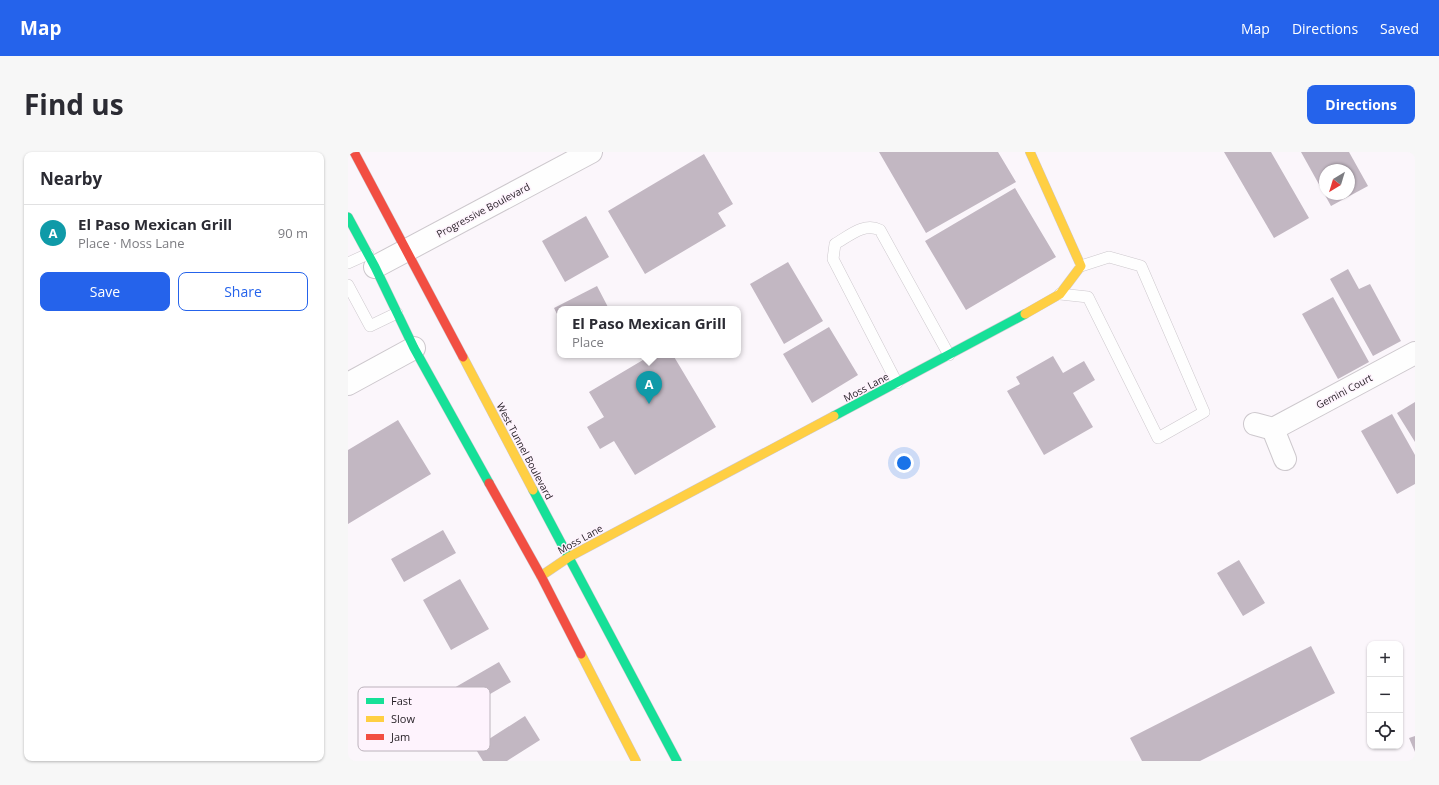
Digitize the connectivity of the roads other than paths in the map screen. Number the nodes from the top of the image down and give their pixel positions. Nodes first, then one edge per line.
1 (354, 152) edge
2 (591, 152) edge
3 (1030, 152) edge
4 (348, 217) edge
5 (351, 231) edge
6 (405, 251) junction
7 (371, 260) junction
8 (348, 263) edge
9 (1081, 266) junction
10 (348, 285) edge
11 (1060, 294) junction
12 (396, 313) junction
13 (414, 348) junction
14 (1415, 353) edge
15 (949, 355) junction
16 (897, 383) junction
17 (348, 384) edge
18 (1285, 459) dead end
19 (569, 557) junction
20 (541, 576) junction
21 (636, 761) edge
22 (677, 761) edge

1 - 6 main road, West Tunnel Boulevard
2 - 6 street, Progressive Boulevard
3 - 9 main road
4 - 5 main road
5 - 7 main road
6 - 7 street, Progressive Boulevard
6 - 19 main road, West Tunnel Boulevard
7 - 8 lane
7 - 12 main road
9 - 11 main road, Moss Lane
9 - 11 lane
10 - 12 lane
11 - 15 main road, Moss Lane
12 - 13 main road
13 - 17 street
13 - 20 main road
14 - 18 street, Gemini Court
15 - 16 main road, Moss Lane
15 - 16 lane
16 - 19 main road, Moss Lane
19 - 20 main road, Moss Lane
19 - 22 main road, West Tunnel Boulevard
20 - 21 main road

